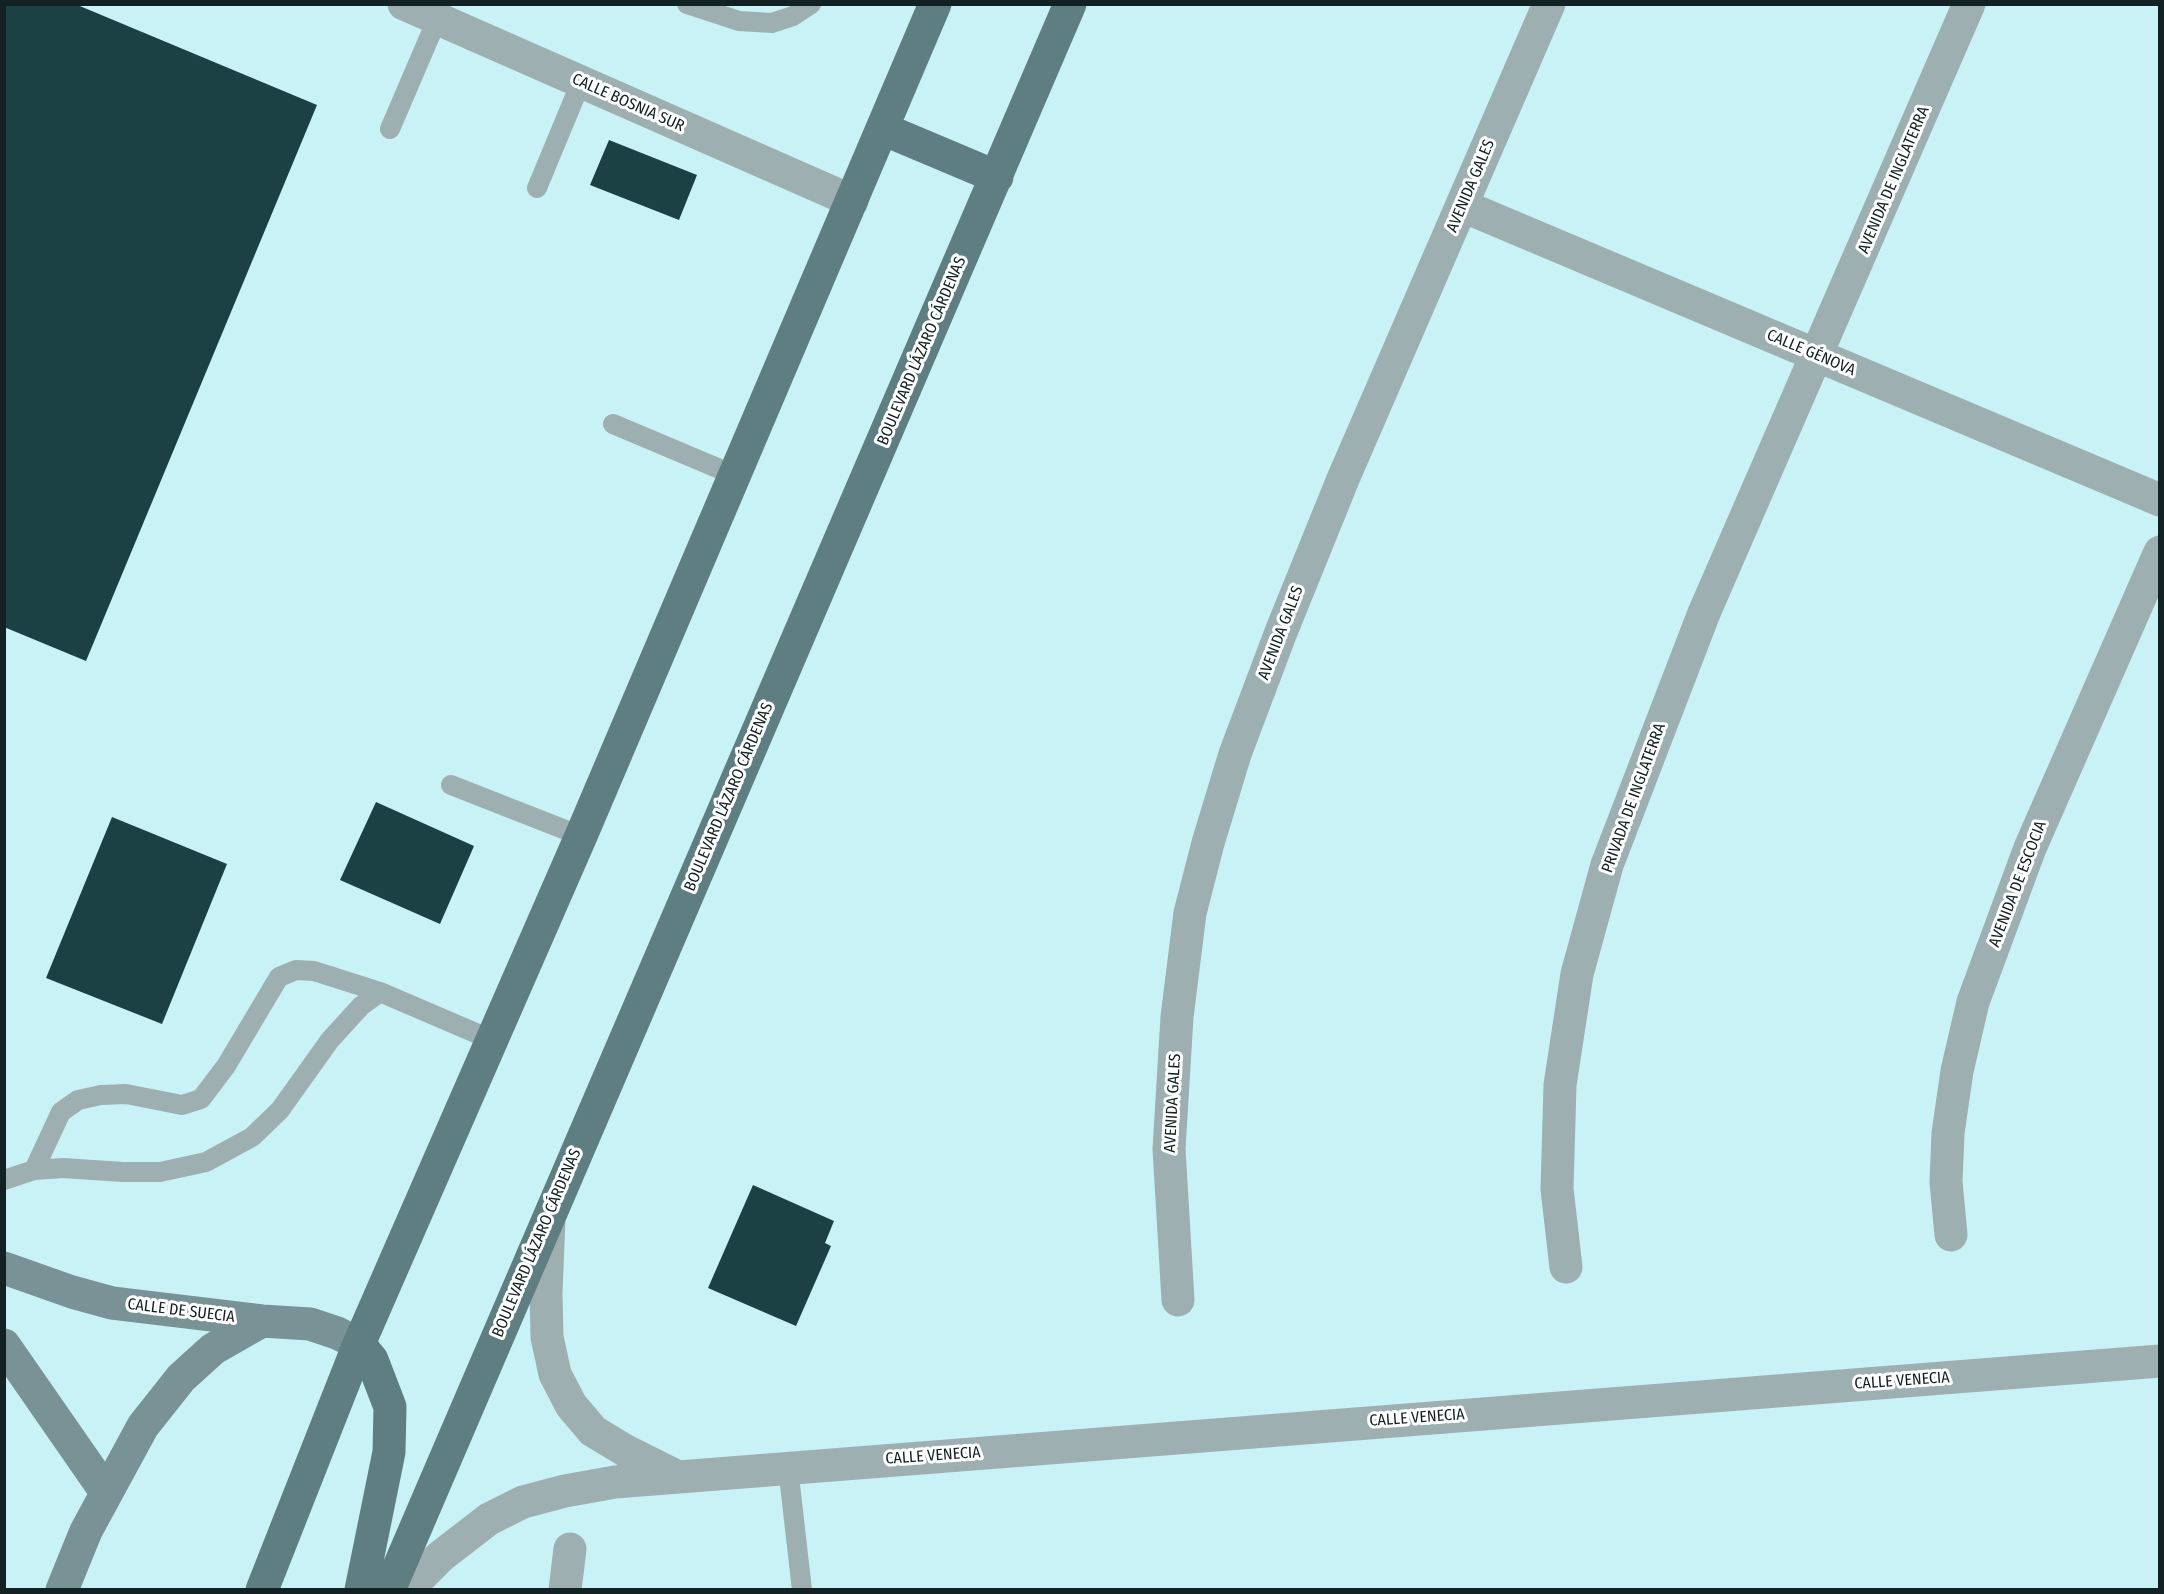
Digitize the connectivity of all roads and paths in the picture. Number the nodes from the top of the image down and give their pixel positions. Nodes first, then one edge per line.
1 (404, 4) edge
2 (687, 4) edge
3 (811, 4) edge
4 (935, 4) edge
5 (1070, 4) edge
6 (1549, 4) edge
7 (1970, 4) edge
8 (440, 12) edge
9 (581, 82) junction
10 (390, 129) dead end
11 (883, 129) junction
12 (997, 177) junction
13 (537, 188) dead end
14 (852, 201) junction
15 (1463, 206) junction
16 (1818, 356) junction
17 (613, 424) dead end
18 (734, 475) junction
19 (2160, 500) edge
20 (2160, 552) edge
21 (451, 785) dead end
22 (581, 836) junction
23 (380, 992) junction
24 (492, 1040) junction
25 (34, 1170) junction
26 (4, 1180) edge
27 (550, 1212) junction
28 (1951, 1235) dead end
29 (1566, 1267) dead end
30 (4, 1268) edge
31 (1178, 1300) dead end
32 (262, 1321) junction
33 (359, 1344) junction
34 (4, 1345) edge
35 (2160, 1361) edge
36 (788, 1467) junction
37 (675, 1476) junction
38 (106, 1492) junction
39 (570, 1549) dead end
40 (62, 1590) edge
41 (262, 1590) edge
42 (361, 1590) edge
43 (389, 1590) edge
44 (407, 1590) edge
45 (565, 1590) edge
46 (802, 1590) edge

1 - 8 street, CALLE BOSNIA SUR
2 - 3 lane
4 - 11 main road
5 - 12 main road, BOULEVARD LÁZARO CÁRDENAS
6 - 15 street, AVENIDA GALES
7 - 16 street, AVENIDA DE INGLATERRA
8 - 9 street, CALLE BOSNIA SUR
8 - 10 lane
9 - 13 lane
9 - 14 street, CALLE BOSNIA SUR
11 - 12 main road
11 - 14 main road
12 - 27 main road, BOULEVARD LÁZARO CÁRDENAS
14 - 18 main road
15 - 16 street, CALLE GÉNOVA
15 - 31 street, AVENIDA GALES
16 - 19 street, CALLE GÉNOVA
16 - 29 street, PRIVADA DE INGLATERRA
17 - 18 lane
18 - 22 main road
20 - 28 street, AVENIDA DE ESCOCIA
21 - 22 lane
22 - 24 main road
23 - 24 lane
23 - 25 lane
23 - 25 lane
24 - 33 main road
25 - 26 lane
27 - 37 street
27 - 43 main road, BOULEVARD LÁZARO CÁRDENAS
30 - 32 street, CALLE DE SUECIA
32 - 33 street, CALLE DE SUECIA
32 - 38 street
33 - 41 main road
33 - 42 main road
34 - 38 street
35 - 36 street, CALLE VENECIA
36 - 37 street, CALLE VENECIA
36 - 46 lane
37 - 44 street, CALLE VENECIA
38 - 40 street
39 - 45 street

